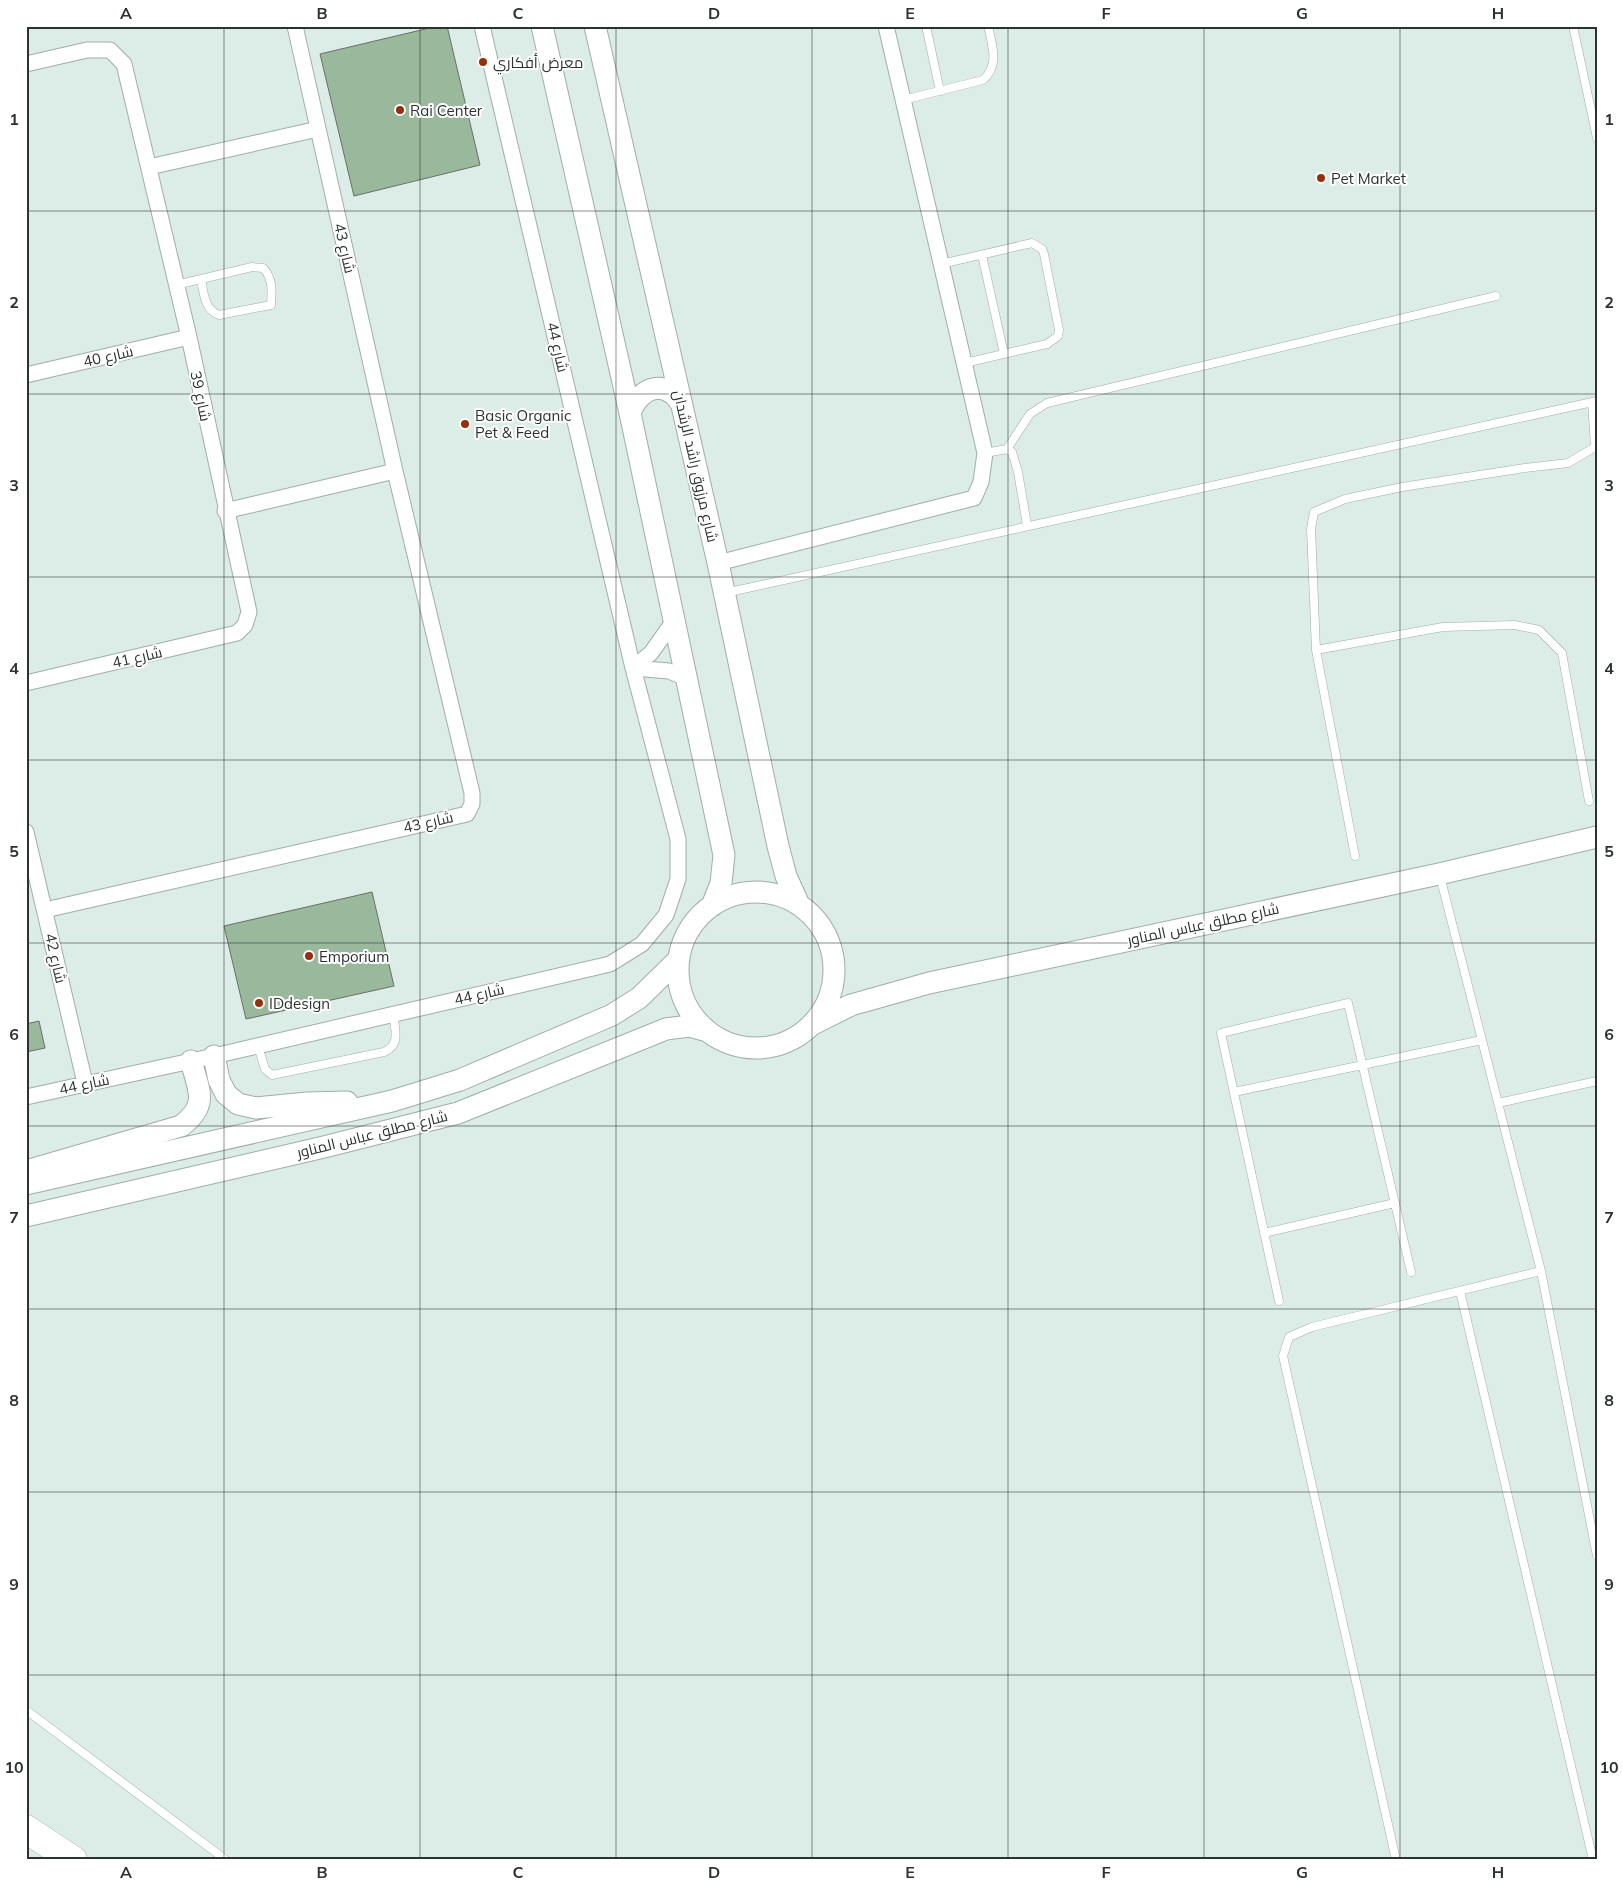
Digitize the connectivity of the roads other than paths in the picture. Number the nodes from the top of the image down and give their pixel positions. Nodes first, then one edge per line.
1 (295, 26) edge
2 (482, 26) edge
3 (542, 26) edge
4 (596, 26) edge
5 (886, 26) edge
6 (926, 26) edge
7 (988, 26) edge
8 (1573, 26) edge
9 (26, 64) edge
10 (940, 91) junction
11 (903, 100) junction
12 (318, 129) junction
13 (1597, 138) edge
14 (149, 167) junction
15 (982, 255) junction
16 (941, 264) junction
17 (201, 279) junction
18 (176, 285) junction
19 (1496, 296) dead end
20 (189, 337) junction
21 (1004, 354) junction
22 (965, 363) junction
23 (26, 375) edge
24 (1594, 402) edge
25 (682, 405) junction
26 (630, 413) junction
27 (1007, 449) junction
28 (985, 453) junction
29 (394, 470) junction
30 (225, 511) junction
31 (1027, 525) junction
32 (718, 563) junction
33 (724, 593) junction
34 (674, 622) junction
35 (245, 625) joint
36 (1316, 650) junction
37 (633, 668) junction
38 (686, 678) junction
39 (26, 683) edge
40 (1589, 801) dead end
41 (26, 832) edge
42 (1597, 837) edge
43 (1354, 856) dead end
44 (1439, 874) junction
45 (799, 905) junction
46 (712, 906) junction
47 (45, 910) junction
48 (679, 958) junction
49 (393, 1014) junction
50 (813, 1024) junction
51 (707, 1031) junction
52 (1482, 1040) junction
53 (258, 1046) junction
54 (214, 1056) junction
55 (191, 1061) junction
56 (1363, 1065) junction
57 (1597, 1082) edge
58 (85, 1083) junction
59 (1234, 1092) junction
60 (26, 1097) edge
61 (392, 1102) junction
62 (1498, 1103) junction
63 (26, 1171) edge
64 (26, 1184) edge
65 (1395, 1203) junction
66 (26, 1216) edge
67 (1264, 1234) junction
68 (1410, 1272) dead end
69 (1541, 1272) junction
70 (1460, 1291) junction
71 (1279, 1301) dead end
72 (1597, 1556) edge
73 (26, 1710) edge
74 (26, 1829) edge
75 (73, 1860) edge
76 (226, 1860) edge
77 (1396, 1860) edge
78 (1593, 1860) edge

1 - 12 street, شارع 43
2 - 37 street, شارع 44
3 - 26 street
4 - 25 street, شارع مرزوق راشد الرشدان
5 - 11 street
6 - 10 lane
7 - 10 lane
8 - 13 lane
9 - 14 street, شارع 39
10 - 11 lane
11 - 16 street
12 - 14 street
12 - 29 street, شارع 43
14 - 18 street, شارع 39
15 - 16 lane
15 - 21 lane
15 - 21 lane
16 - 22 street
17 - 17 lane
17 - 18 lane
18 - 20 street, شارع 39
19 - 27 lane
20 - 23 street, شارع 40
20 - 30 street, شارع 39
21 - 22 lane
22 - 28 street
24 - 31 lane
24 - 36 lane
25 - 26 street
25 - 32 street, شارع مرزوق راشد الرشدان
26 - 34 street
27 - 28 lane
27 - 31 lane
28 - 32 street
29 - 30 street
29 - 47 street, شارع 43
30 - 35 street, شارع 39
31 - 33 lane
32 - 33 street, شارع مرزوق راشد الرشدان
33 - 45 street, شارع مرزوق راشد الرشدان
34 - 37 street
34 - 38 street
35 - 39 street, شارع 41
36 - 40 lane
36 - 43 lane
37 - 38 street
37 - 49 street, شارع 44
38 - 46 street
41 - 47 street, شارع 42
42 - 44 street, شارع مطلق عباس المناور
44 - 50 street, شارع مطلق عباس المناور
44 - 52 lane
45 - 46 street
45 - 50 street
46 - 48 street
47 - 58 street, شارع 42
48 - 51 street
48 - 61 street, شارع مطلق عباس المناور
49 - 53 street, شارع 44
49 - 53 lane
50 - 51 street
51 - 66 street, شارع مطلق عباس المناور
52 - 56 lane
52 - 62 lane
53 - 54 street, شارع 44
54 - 55 street, شارع 44
54 - 61 street
55 - 58 street, شارع 44
55 - 63 street
56 - 59 lane
56 - 59 lane
56 - 65 lane
57 - 62 lane
58 - 60 street, شارع 44
59 - 67 lane
61 - 64 street, شارع مطلق عباس المناور
62 - 69 lane
65 - 67 lane
65 - 68 lane
67 - 71 lane
69 - 70 lane
69 - 72 lane
70 - 77 lane
70 - 78 lane
73 - 76 lane
74 - 75 highway

